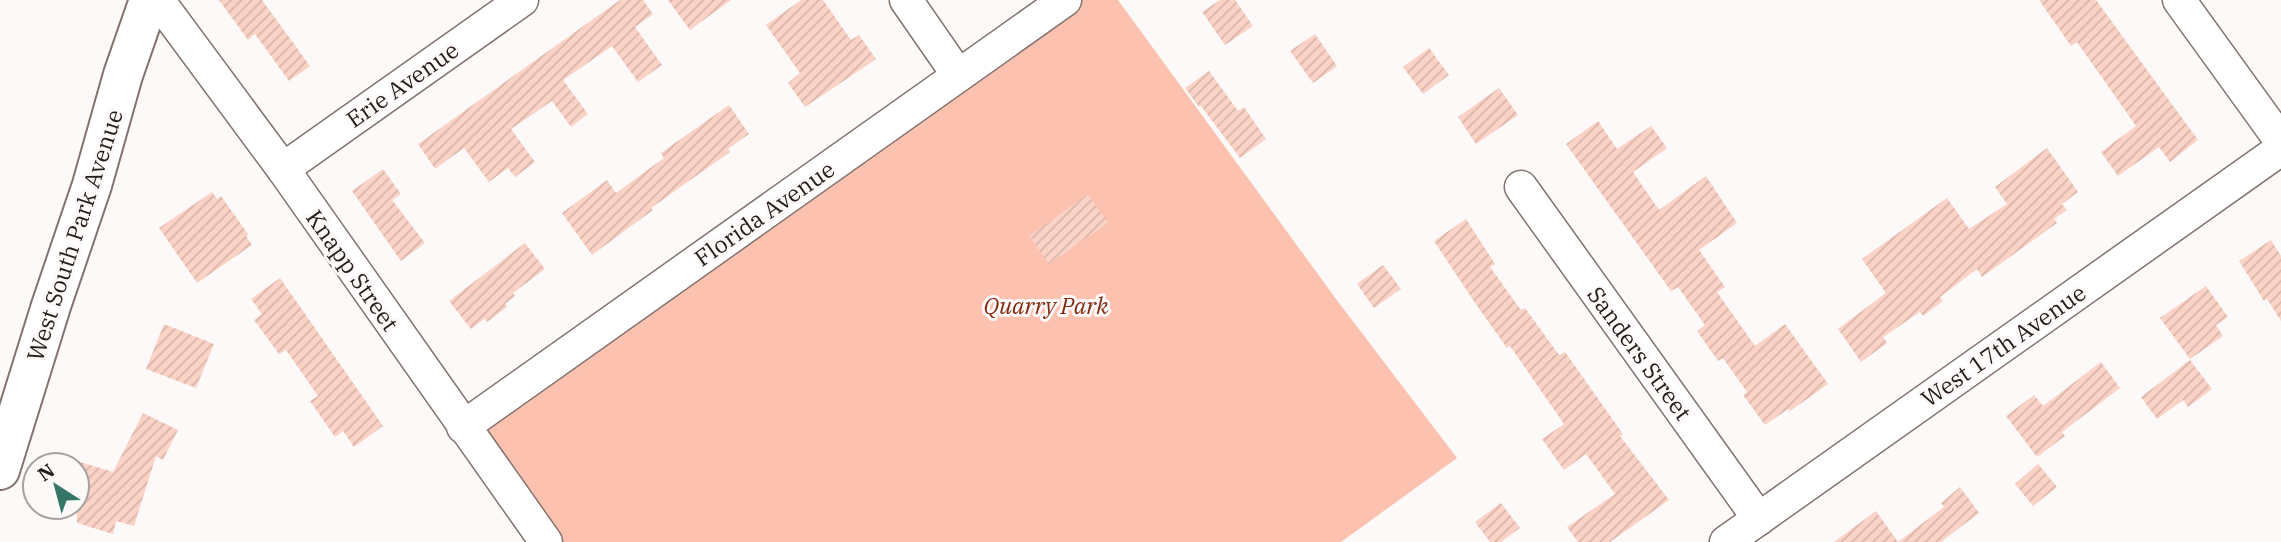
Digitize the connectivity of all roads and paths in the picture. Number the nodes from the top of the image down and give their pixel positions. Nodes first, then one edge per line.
1 (149, 0) edge
2 (159, 0) edge
3 (522, 0) edge
4 (906, 0) edge
5 (1065, 0) edge
6 (2179, 0) edge
7 (958, 75) junction
8 (2281, 141) edge
9 (2281, 149) edge
10 (283, 169) junction
11 (1521, 187) dead end
12 (463, 427) junction
13 (0, 470) edge
14 (1759, 519) junction
15 (546, 542) edge
16 (1726, 542) edge

1 - 13 main road, West South Park Avenue
2 - 10 street, Knapp Street
3 - 10 street, Erie Avenue
4 - 7 street
5 - 7 street, Florida Avenue
6 - 8 street
7 - 12 street, Florida Avenue
9 - 14 street, West 17th Avenue
10 - 12 street, Knapp Street
11 - 14 street, Sanders Street
12 - 15 street, Knapp Street
14 - 16 street, West 17th Avenue

